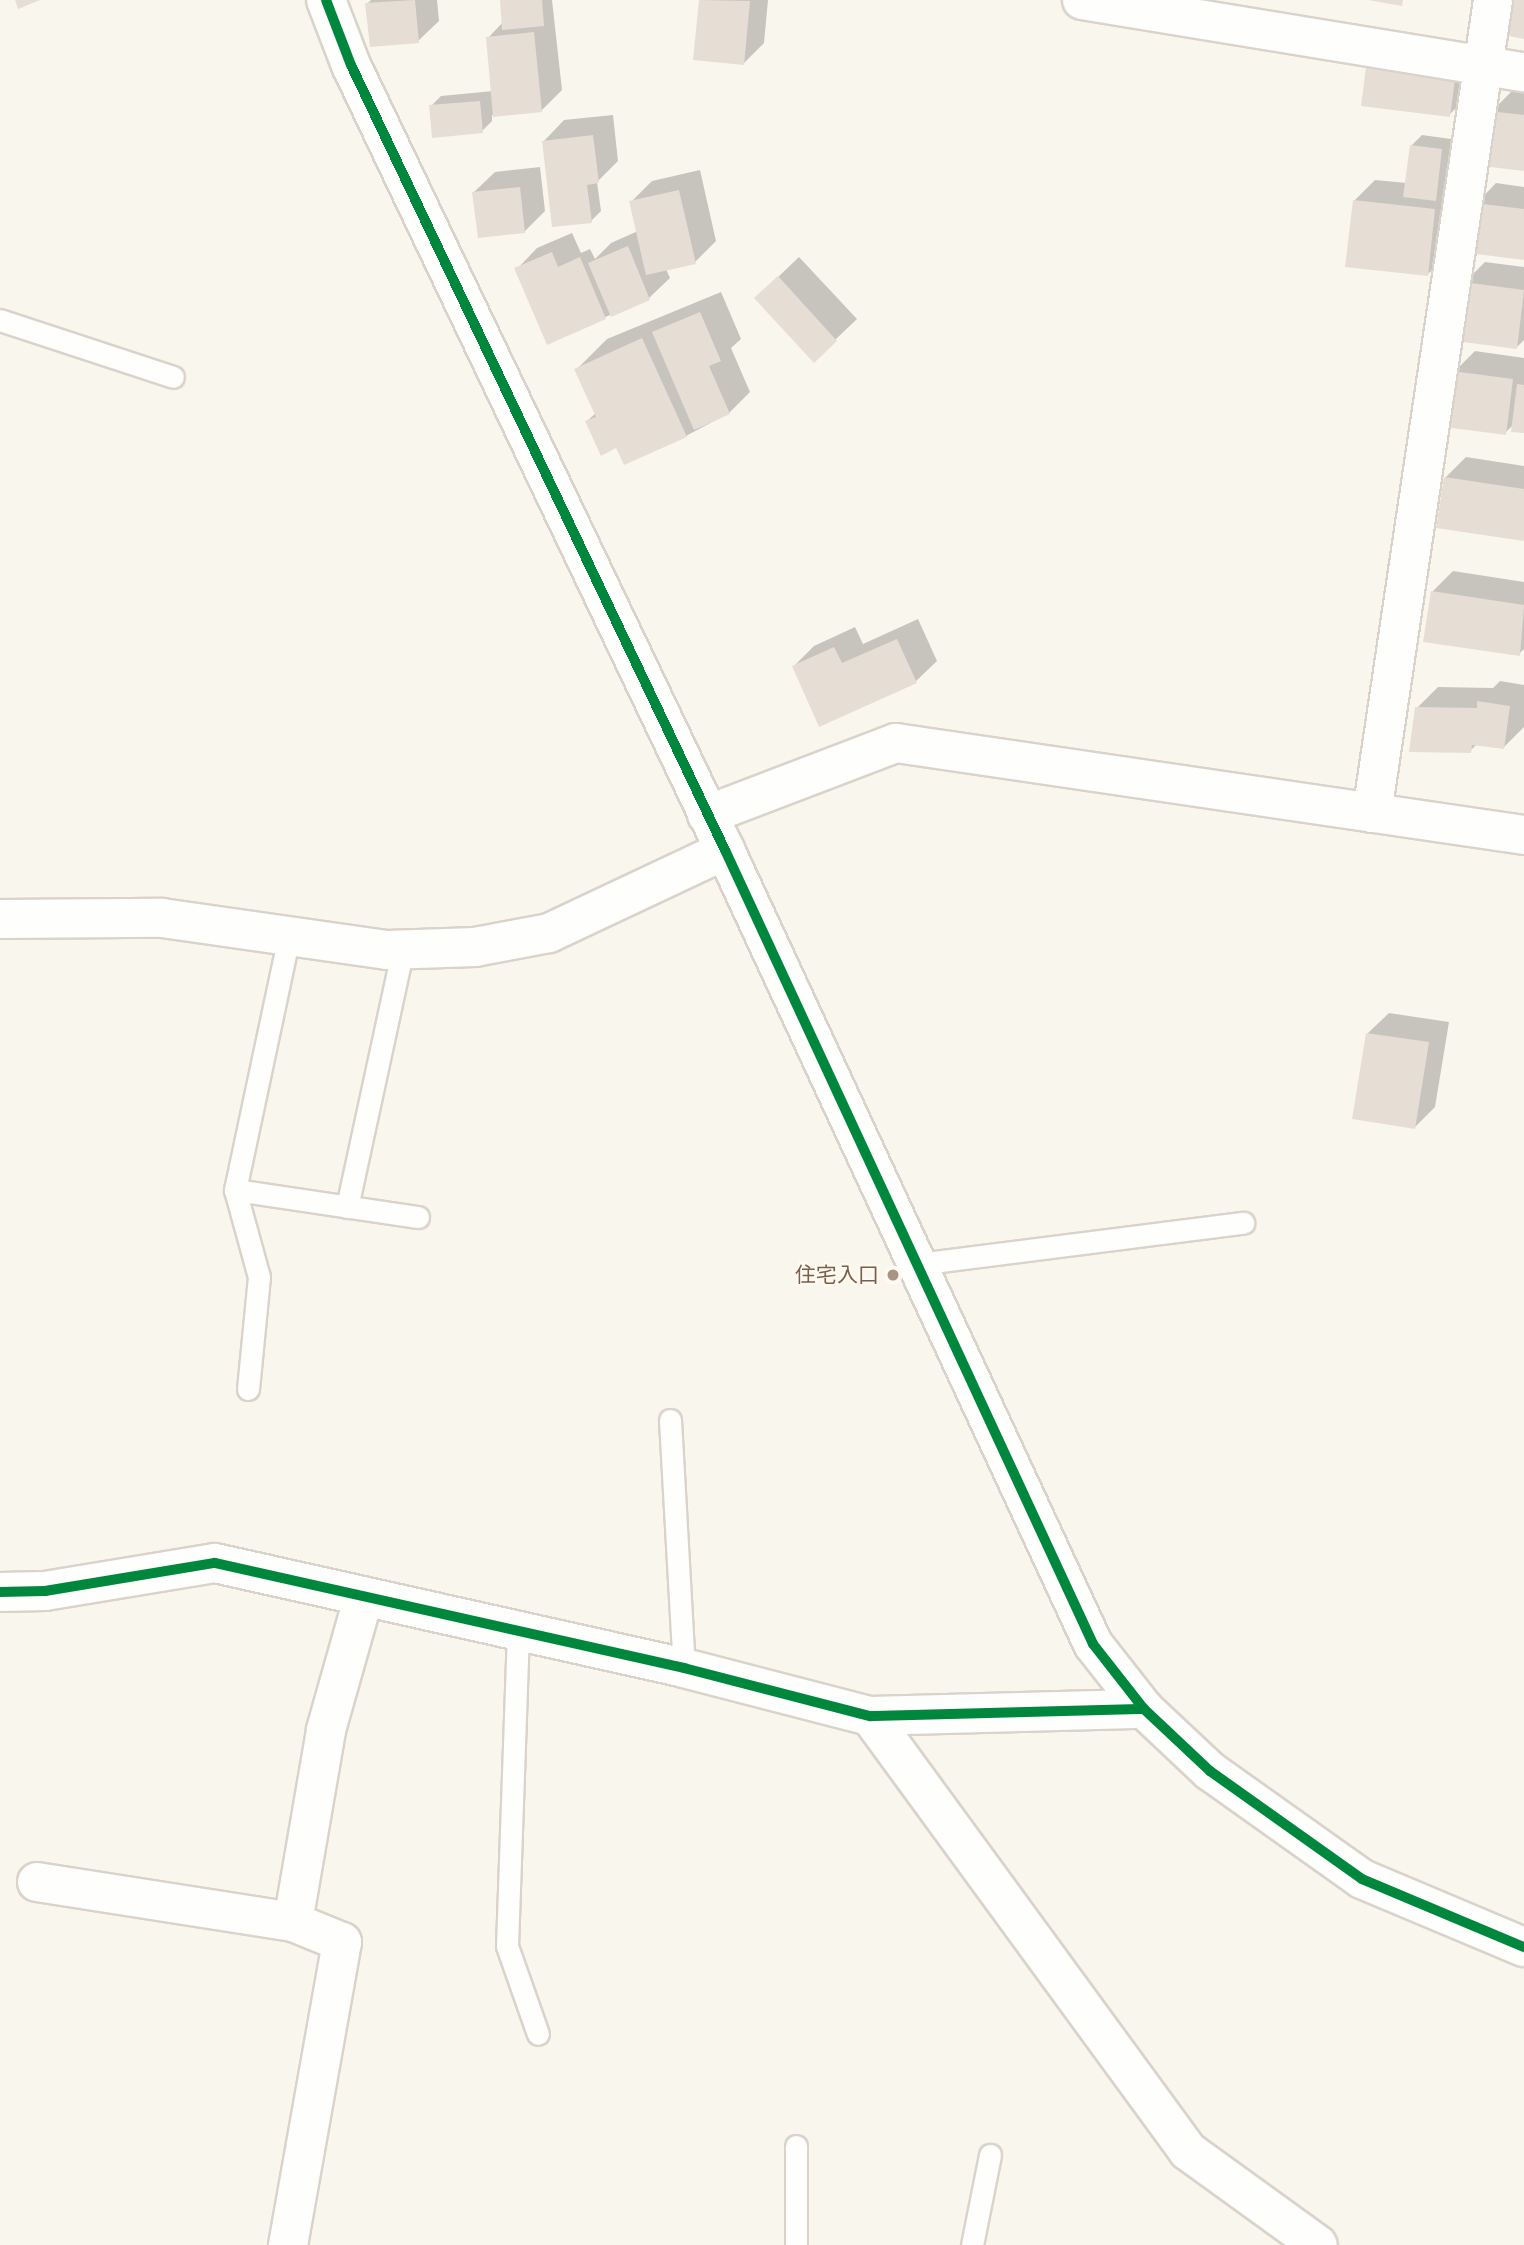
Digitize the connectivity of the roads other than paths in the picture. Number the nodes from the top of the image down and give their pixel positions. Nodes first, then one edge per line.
1 (326, 0) edge
2 (1082, 0) edge
3 (1493, 0) edge
4 (1482, 66) junction
5 (1524, 72) edge
6 (0, 320) edge
7 (173, 377) dead end
8 (1372, 813) junction
9 (708, 815) junction
10 (1524, 835) edge
11 (725, 850) junction
12 (0, 919) edge
13 (289, 936) junction
14 (403, 949) junction
15 (235, 1190) junction
16 (347, 1207) junction
17 (418, 1217) dead end
18 (1243, 1223) dead end
19 (917, 1264) junction
20 (248, 1389) dead end
21 (670, 1420) dead end
22 (0, 1591) edge
23 (364, 1596) junction
24 (518, 1631) junction
25 (684, 1668) junction
26 (1144, 1709) junction
27 (870, 1716) junction
28 (37, 1882) dead end
29 (293, 1922) junction
30 (1524, 1947) edge
31 (538, 2034) dead end
32 (796, 2146) dead end
33 (990, 2155) dead end
34 (288, 2245) edge
35 (796, 2245) edge
36 (972, 2245) edge
37 (1318, 2245) edge

1 - 9 street
2 - 4 street
3 - 4 street
4 - 5 street
4 - 8 street
6 - 7 lane
8 - 9 street
8 - 10 street
9 - 11 street
11 - 14 street
11 - 19 street
12 - 13 street
13 - 14 street
13 - 15 lane
14 - 16 lane
15 - 16 lane
15 - 20 lane
16 - 17 lane
18 - 19 lane
19 - 26 street
21 - 25 lane
22 - 23 street
23 - 24 street
23 - 29 street
24 - 25 street
24 - 31 lane
25 - 27 street
26 - 27 street
26 - 30 street
27 - 37 street
28 - 29 street
29 - 34 street
32 - 35 lane
33 - 36 lane

